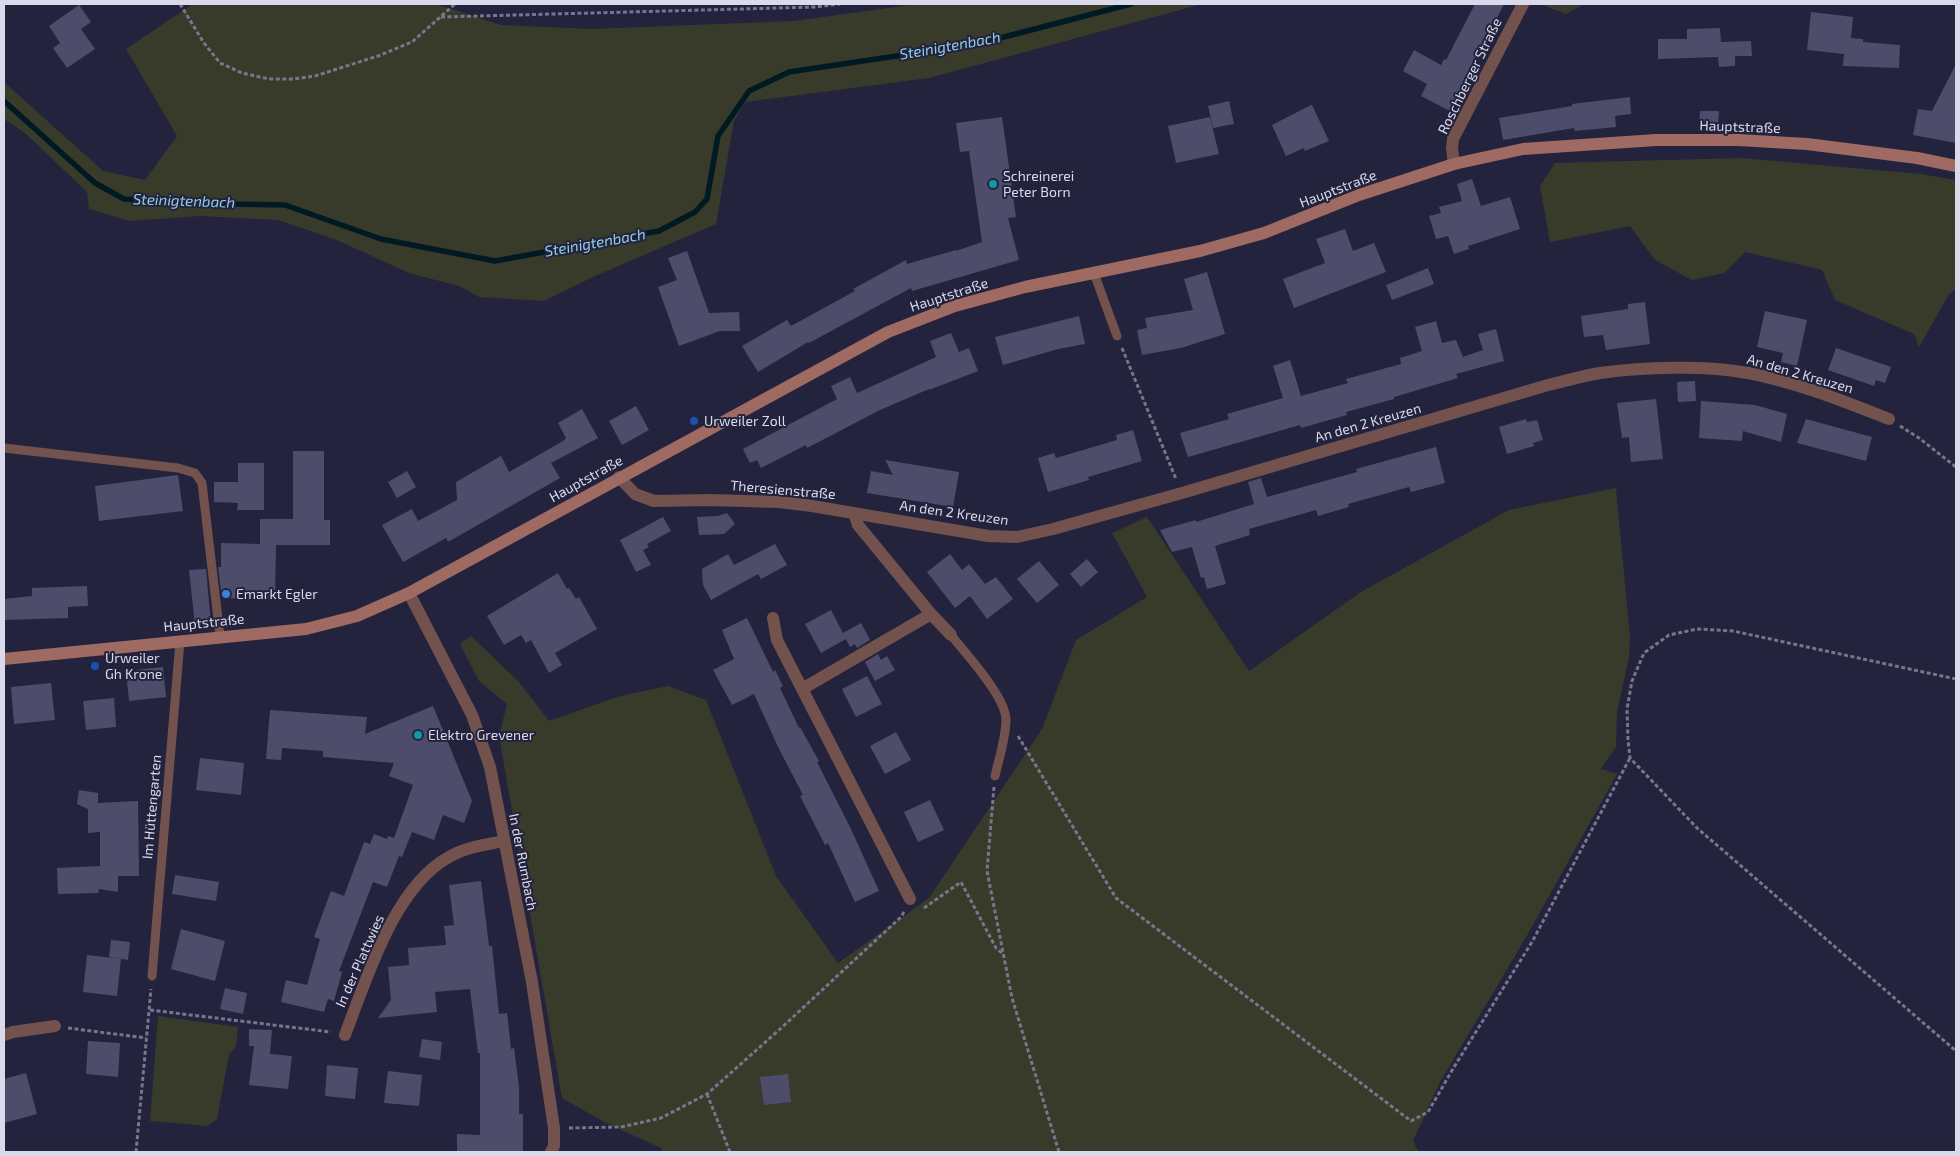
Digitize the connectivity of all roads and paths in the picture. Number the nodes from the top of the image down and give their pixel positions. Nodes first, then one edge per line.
1 (180, 4) edge
2 (455, 4) edge
3 (840, 4) edge
4 (1523, 4) edge
5 (441, 17) junction
6 (1454, 164) junction
7 (1956, 166) edge
8 (1094, 273) junction
9 (1117, 336) joint
10 (1889, 419) joint
11 (4, 448) edge
12 (1956, 467) edge
13 (619, 477) junction
14 (1182, 493) junction
15 (854, 513) junction
16 (409, 593) junction
17 (931, 614) junction
18 (773, 618) dead end
19 (951, 635) joint
20 (220, 636) junction
21 (180, 641) junction
22 (4, 659) edge
23 (1956, 679) edge
24 (802, 689) junction
25 (1006, 717) junction
26 (1630, 758) junction
27 (994, 776) joint
28 (504, 841) junction
29 (910, 899) junction
30 (1004, 955) junction
31 (152, 976) joint
32 (150, 1010) junction
33 (55, 1026) joint
34 (4, 1035) edge
35 (345, 1035) joint
36 (146, 1038) junction
37 (1956, 1051) edge
38 (707, 1094) junction
39 (554, 1128) junction
40 (136, 1152) edge
41 (551, 1152) edge
42 (730, 1152) edge
43 (1059, 1152) edge

1 - 5 path
2 - 5 path
3 - 5 path
4 - 6 street, Roschberger Straße
6 - 7 main road, Hauptstraße
6 - 8 main road, Hauptstraße
8 - 9 lane
8 - 13 main road, Hauptstraße
9 - 14 path
10 - 12 path
10 - 14 street, An den 2 Kreuzen
11 - 20 lane
13 - 15 street, Theresienstraße
13 - 16 main road, Hauptstraße
14 - 15 street, An den 2 Kreuzen
15 - 17 street
16 - 20 main road, Hauptstraße
16 - 28 street, In der Rumbach
17 - 19 street
17 - 24 street
18 - 24 street
19 - 25 lane
20 - 21 main road, Hauptstraße
21 - 22 main road, Hauptstraße
21 - 31 lane, Im Hüttengarten
23 - 26 path
24 - 29 street
25 - 26 path
25 - 27 lane
26 - 37 path
27 - 30 path
28 - 35 street, In der Plattwies
28 - 39 street, In der Rumbach
29 - 30 path
29 - 38 path
30 - 43 path
31 - 32 path
32 - 35 path
32 - 36 path
33 - 34 street
33 - 36 path
36 - 40 path
38 - 39 path
38 - 42 path
39 - 41 street, In der Rumbach

